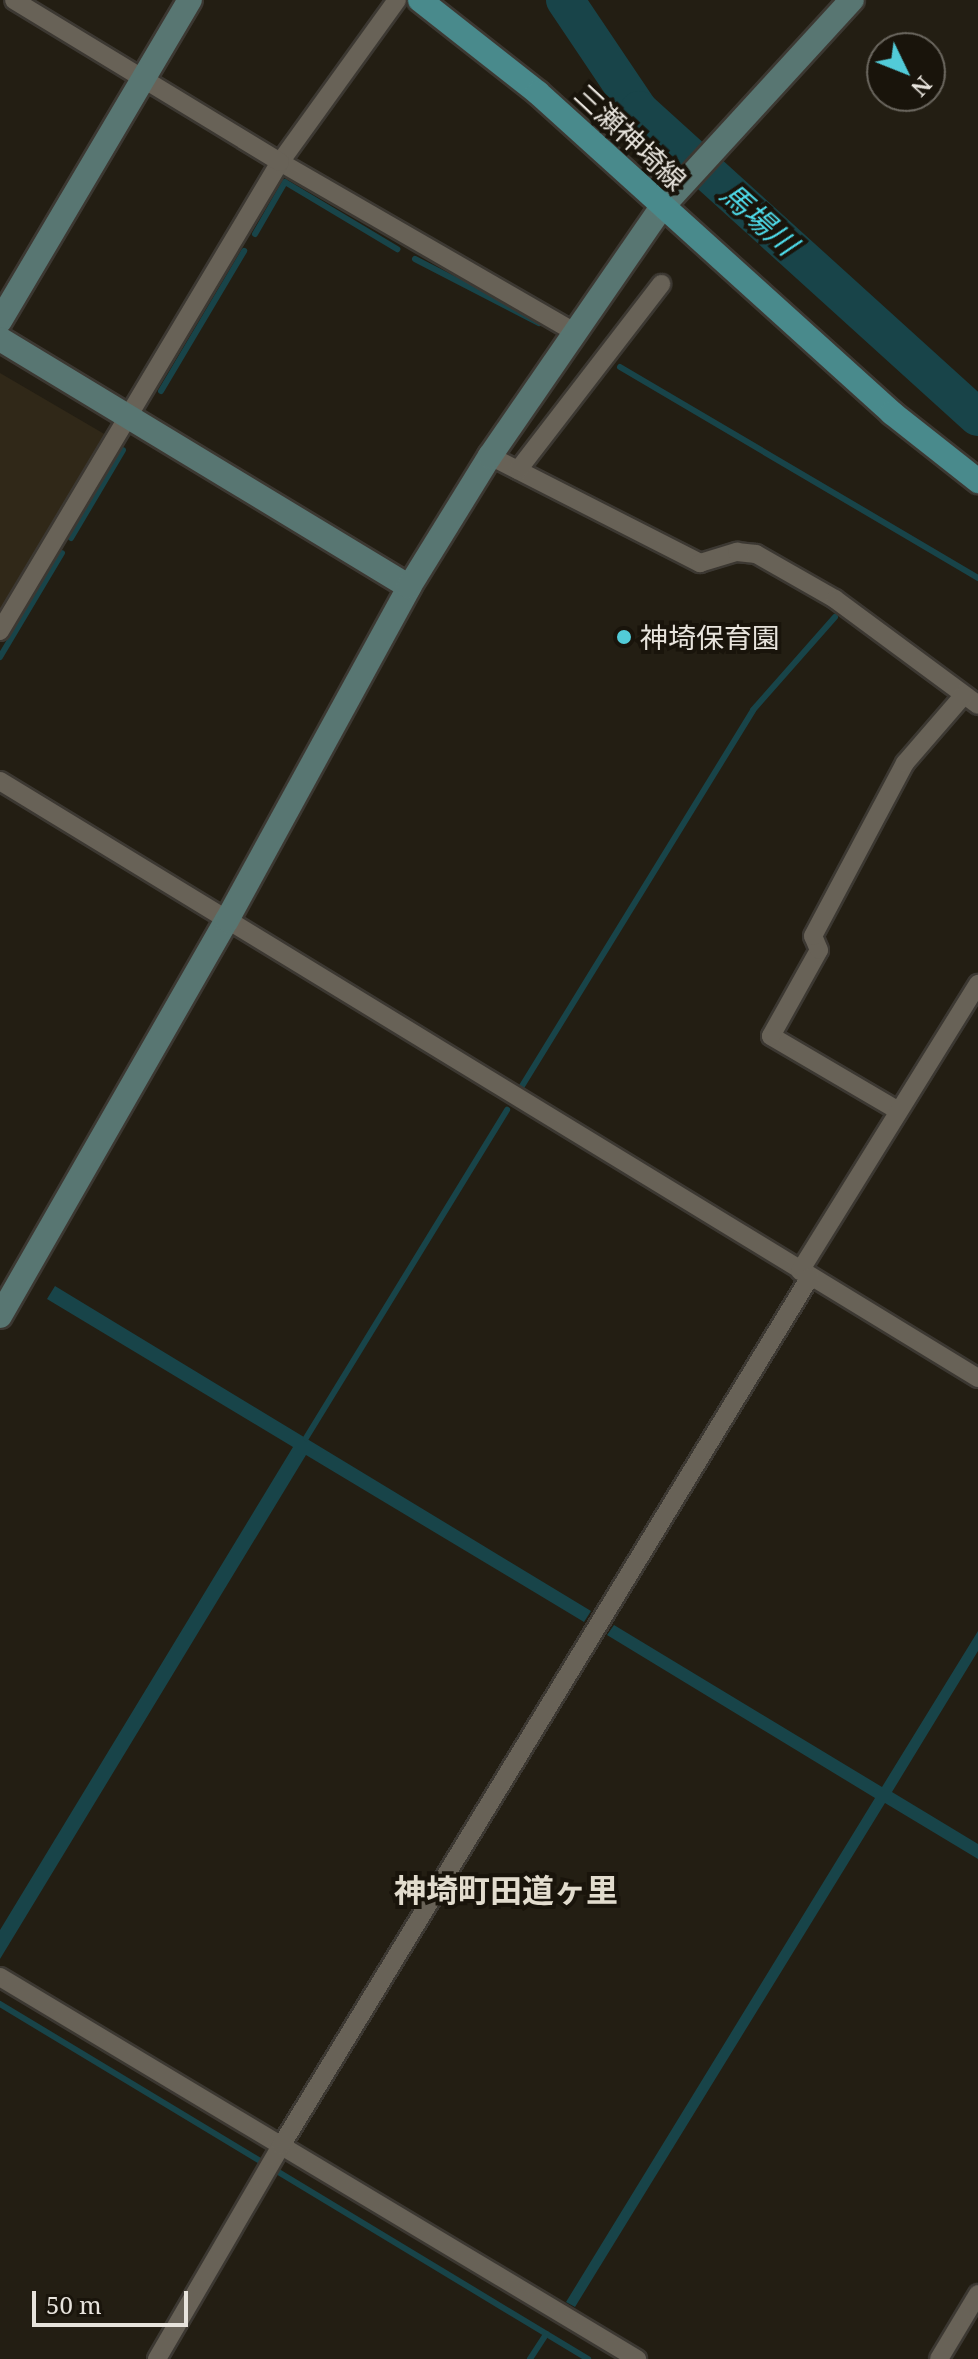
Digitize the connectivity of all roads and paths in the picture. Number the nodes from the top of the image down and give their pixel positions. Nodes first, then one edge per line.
1 (14, 0) edge
2 (190, 0) edge
3 (397, 0) edge
4 (420, 0) edge
5 (852, 0) edge
6 (143, 79) junction
7 (280, 162) junction
8 (662, 207) junction
9 (661, 284) dead end
10 (0, 321) edge
11 (574, 332) junction
12 (0, 339) edge
13 (128, 417) junction
14 (490, 456) junction
15 (518, 470) junction
16 (978, 481) edge
17 (409, 587) junction
18 (0, 631) edge
19 (971, 700) edge
20 (0, 781) edge
21 (227, 920) junction
22 (978, 984) edge
23 (897, 1110) junction
24 (805, 1274) junction
25 (0, 1316) edge
26 (978, 1378) edge
27 (0, 1977) edge
28 (273, 2160) junction
29 (978, 2294) edge
30 (157, 2359) edge
31 (637, 2359) edge
32 (939, 2359) edge

1 - 6 street
2 - 6 street
3 - 7 street
4 - 8 main road, 三瀬神埼線
5 - 8 street
6 - 7 street
6 - 10 street
7 - 11 street
7 - 13 street
8 - 11 street
8 - 16 main road, 三瀬神埼線
9 - 15 street
11 - 14 street
12 - 13 street
13 - 17 street
13 - 18 street
14 - 15 street
14 - 17 street
15 - 19 street
17 - 21 street
19 - 23 street
20 - 21 street
21 - 24 street
21 - 25 street
22 - 23 street
23 - 24 street
24 - 26 street
24 - 28 street
27 - 28 street
28 - 30 street
28 - 31 street
29 - 32 street

